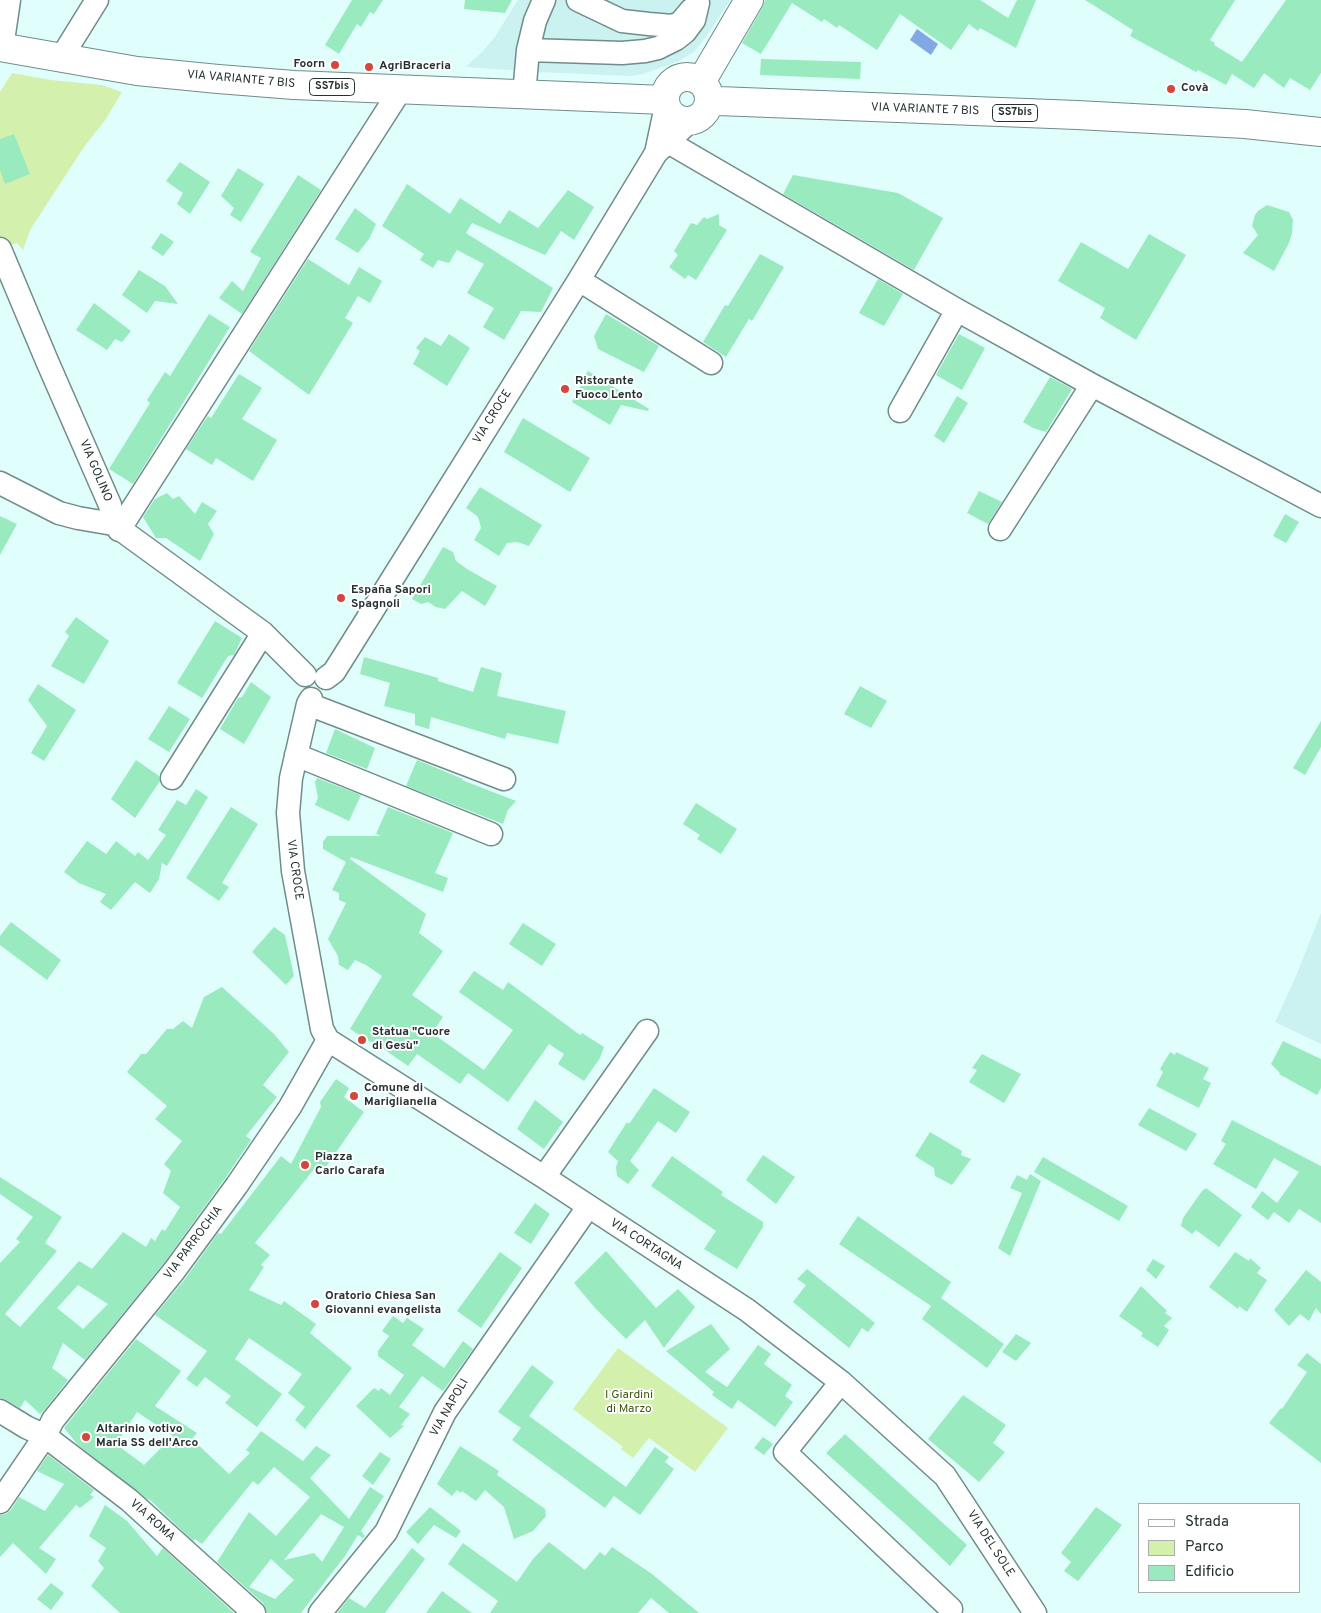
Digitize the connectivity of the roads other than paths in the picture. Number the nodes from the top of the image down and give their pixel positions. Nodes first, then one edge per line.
1 (9, 0) edge
2 (97, 0) edge
3 (544, 0) edge
4 (578, 0) edge
5 (749, 0) edge
6 (699, 1) edge
7 (1, 47) edge
8 (528, 50) junction
9 (61, 58) junction
10 (401, 89) junction
11 (524, 95) junction
12 (700, 102) junction
13 (665, 103) junction
14 (1321, 132) edge
15 (662, 148) junction
16 (0, 249) edge
17 (579, 280) junction
18 (958, 310) junction
19 (711, 363) dead end
20 (1092, 385) junction
21 (900, 411) dead end
22 (0, 482) edge
23 (1321, 506) edge
24 (116, 527) junction
25 (1000, 529) dead end
26 (263, 634) junction
27 (316, 677) junction
28 (309, 701) junction
29 (296, 755) junction
30 (172, 778) dead end
31 (504, 779) dead end
32 (491, 834) dead end
33 (647, 1031) dead end
34 (328, 1040) junction
35 (544, 1177) junction
36 (588, 1207) junction
37 (841, 1382) junction
38 (0, 1411) edge
39 (45, 1436) junction
40 (946, 1476) joint
41 (0, 1502) edge
42 (951, 1609) dead end
43 (254, 1613) edge
44 (320, 1613) edge
45 (1035, 1613) edge

1 - 7 street
2 - 9 street
3 - 8 street
4 - 6 street
5 - 12 main road
6 - 8 street
7 - 9 main road, VIA VARIANTE 7 BIS / SS7bis
8 - 11 street
9 - 10 main road, VIA VARIANTE 7 BIS / SS7bis
10 - 11 main road, VIA VARIANTE 7 BIS / SS7bis
10 - 24 street
11 - 13 main road, VIA VARIANTE 7 BIS / SS7bis
12 - 13 main road
12 - 13 main road, VIA VARIANTE 7 BIS
12 - 14 main road, VIA VARIANTE 7 BIS / SS7bis
12 - 15 street, VIA CROCE
13 - 15 street, VIA CROCE
15 - 17 street, VIA CROCE
15 - 18 street
16 - 24 street, VIA GOLINO
17 - 19 street
17 - 27 street, VIA CROCE
18 - 20 street
18 - 21 street
20 - 23 street
20 - 25 street
22 - 24 street
24 - 26 street
26 - 27 street
26 - 30 street
27 - 28 street
28 - 29 street, VIA CROCE
28 - 31 street
29 - 32 street
29 - 34 street, VIA CROCE
33 - 35 street
34 - 35 street, VIA CORTAGNA
34 - 39 street, VIA PARROCHIA
35 - 36 street, VIA CORTAGNA
36 - 37 street, VIA CORTAGNA
36 - 44 street, VIA NAPOLI
37 - 40 street, VIA CORTAGNA
37 - 42 street
38 - 39 street, VIA ROMA
39 - 41 street, VIA PARROCHIA
39 - 43 street, VIA ROMA
40 - 45 street, VIA DEL SOLE

